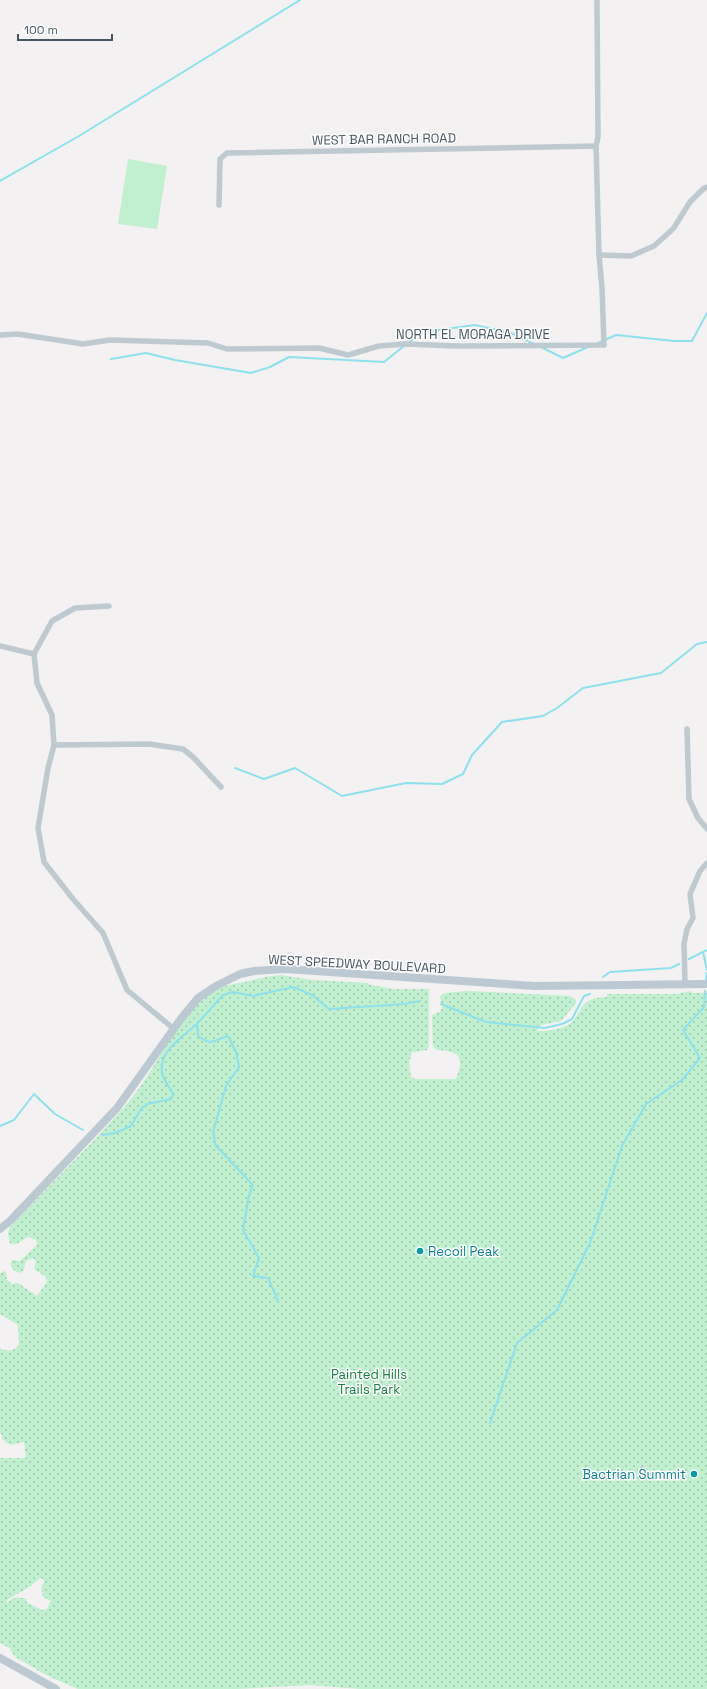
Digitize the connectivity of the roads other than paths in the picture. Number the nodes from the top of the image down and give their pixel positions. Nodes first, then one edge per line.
1 (597, 0) edge
2 (596, 146) junction
3 (707, 187) edge
4 (219, 205) dead end
5 (599, 256) junction
6 (0, 335) edge
7 (109, 606) dead end
8 (0, 646) edge
9 (34, 654) junction
10 (687, 729) dead end
11 (54, 745) junction
12 (221, 787) dead end
13 (707, 829) edge
14 (707, 863) edge
15 (685, 984) junction
16 (707, 984) edge
17 (174, 1029) junction
18 (0, 1229) edge
19 (0, 1658) edge
20 (56, 1689) edge

1 - 2 street, NORTH EL MORAGA DRIVE
2 - 4 street, WEST BAR RANCH ROAD
2 - 5 street, NORTH EL MORAGA DRIVE
3 - 5 street
5 - 6 street, NORTH EL MORAGA DRIVE
7 - 9 street
8 - 9 street
9 - 11 street
10 - 13 street
11 - 12 street
11 - 17 street
14 - 15 street
15 - 16 main road, WEST SPEEDWAY BOULEVARD
15 - 17 main road, WEST SPEEDWAY BOULEVARD
17 - 18 main road, WEST SPEEDWAY BOULEVARD
19 - 20 main road

